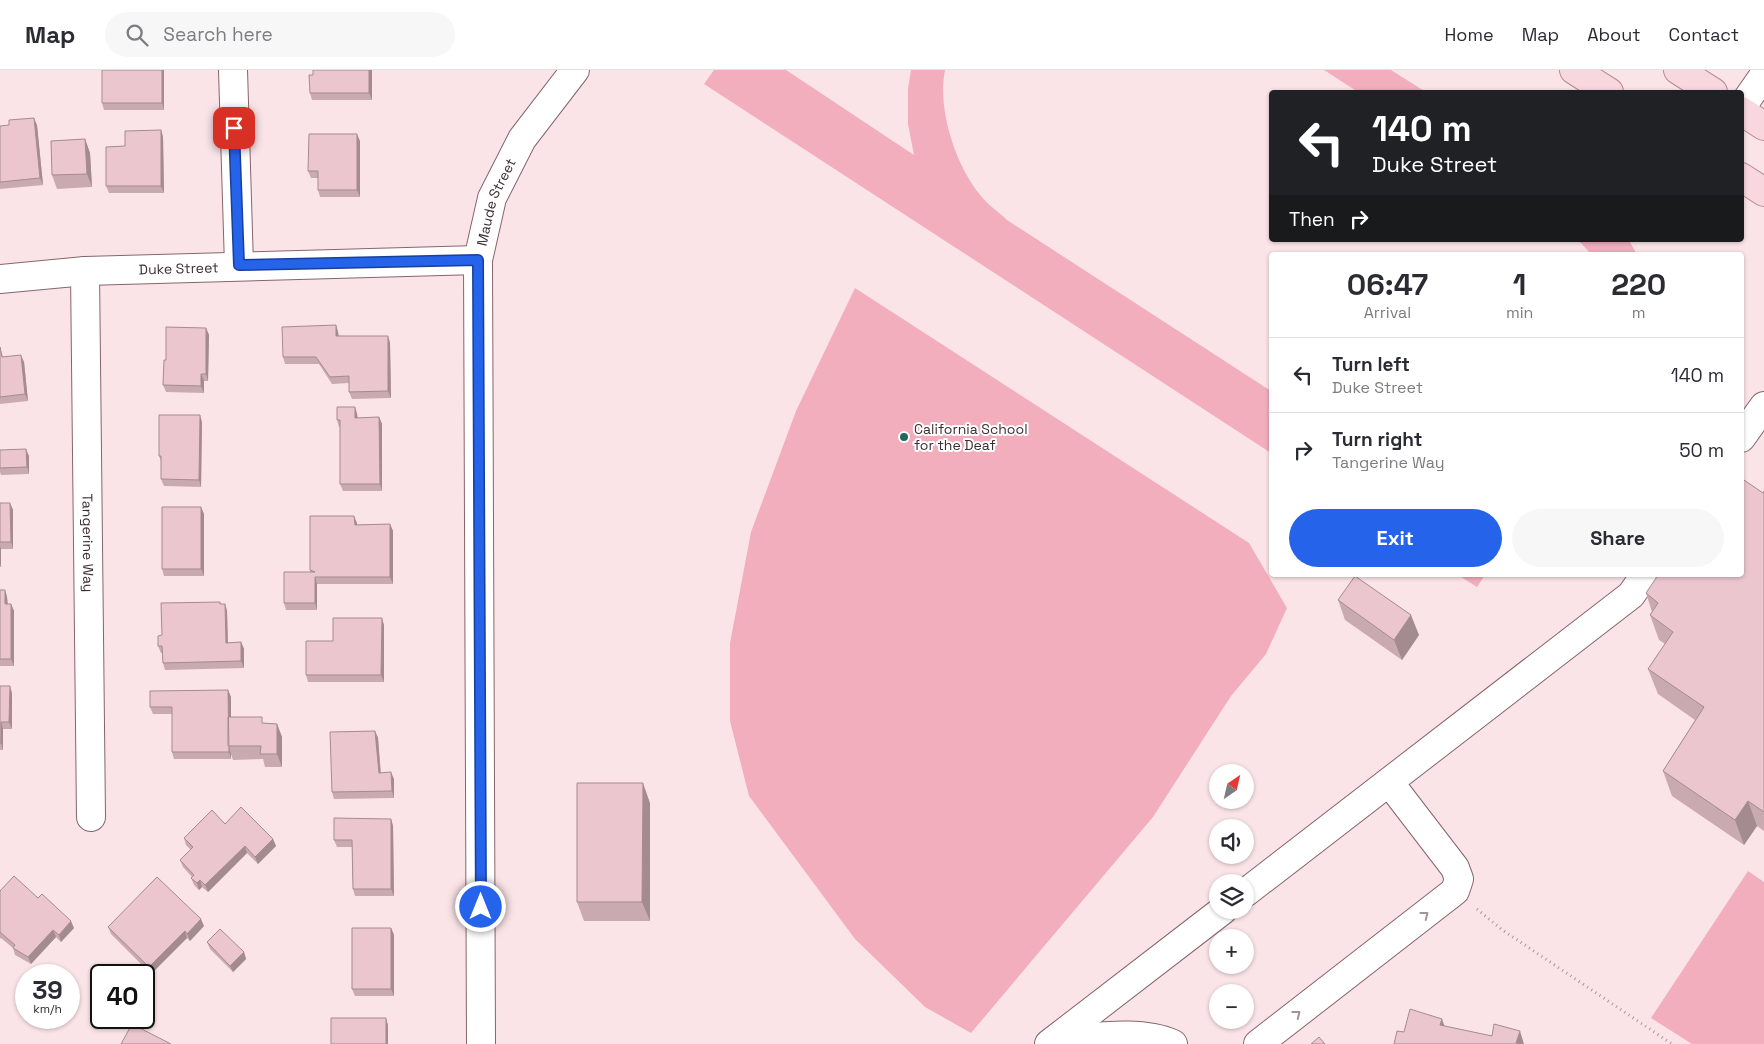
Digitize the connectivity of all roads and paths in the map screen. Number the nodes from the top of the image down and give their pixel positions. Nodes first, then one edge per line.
1 (233, 70) edge
2 (575, 70) edge
3 (1574, 70) edge
4 (1678, 70) edge
5 (1764, 75) edge
6 (1606, 90) edge
7 (1709, 90) edge
8 (1744, 105) edge
9 (1744, 112) edge
10 (1764, 126) edge
11 (1744, 179) edge
12 (1764, 192) edge
13 (478, 260) junction
14 (239, 265) junction
15 (85, 271) junction
16 (0, 279) edge
17 (1764, 406) edge
18 (1744, 434) edge
19 (1644, 577) edge
20 (1389, 782) junction
21 (91, 817) dead end
22 (1254, 886) edge
23 (1455, 892) junction
24 (1211, 919) edge
25 (1052, 1042) edge
26 (482, 1044) edge
27 (1173, 1044) edge
28 (1258, 1044) edge
29 (1672, 1044) edge

1 - 14 street
2 - 13 street, Maude Street
3 - 6 main road
4 - 7 main road
5 - 8 street
9 - 10 main road
11 - 12 main road
13 - 14 street, Duke Street
13 - 26 street, Maude Street
14 - 15 street, Duke Street
15 - 16 street, Duke Street
15 - 21 street, Tangerine Way
17 - 18 street
19 - 20 street
20 - 22 street
20 - 23 street
28 -> 23 street
23 - 29 path
24 - 25 street
25 - 27 street

